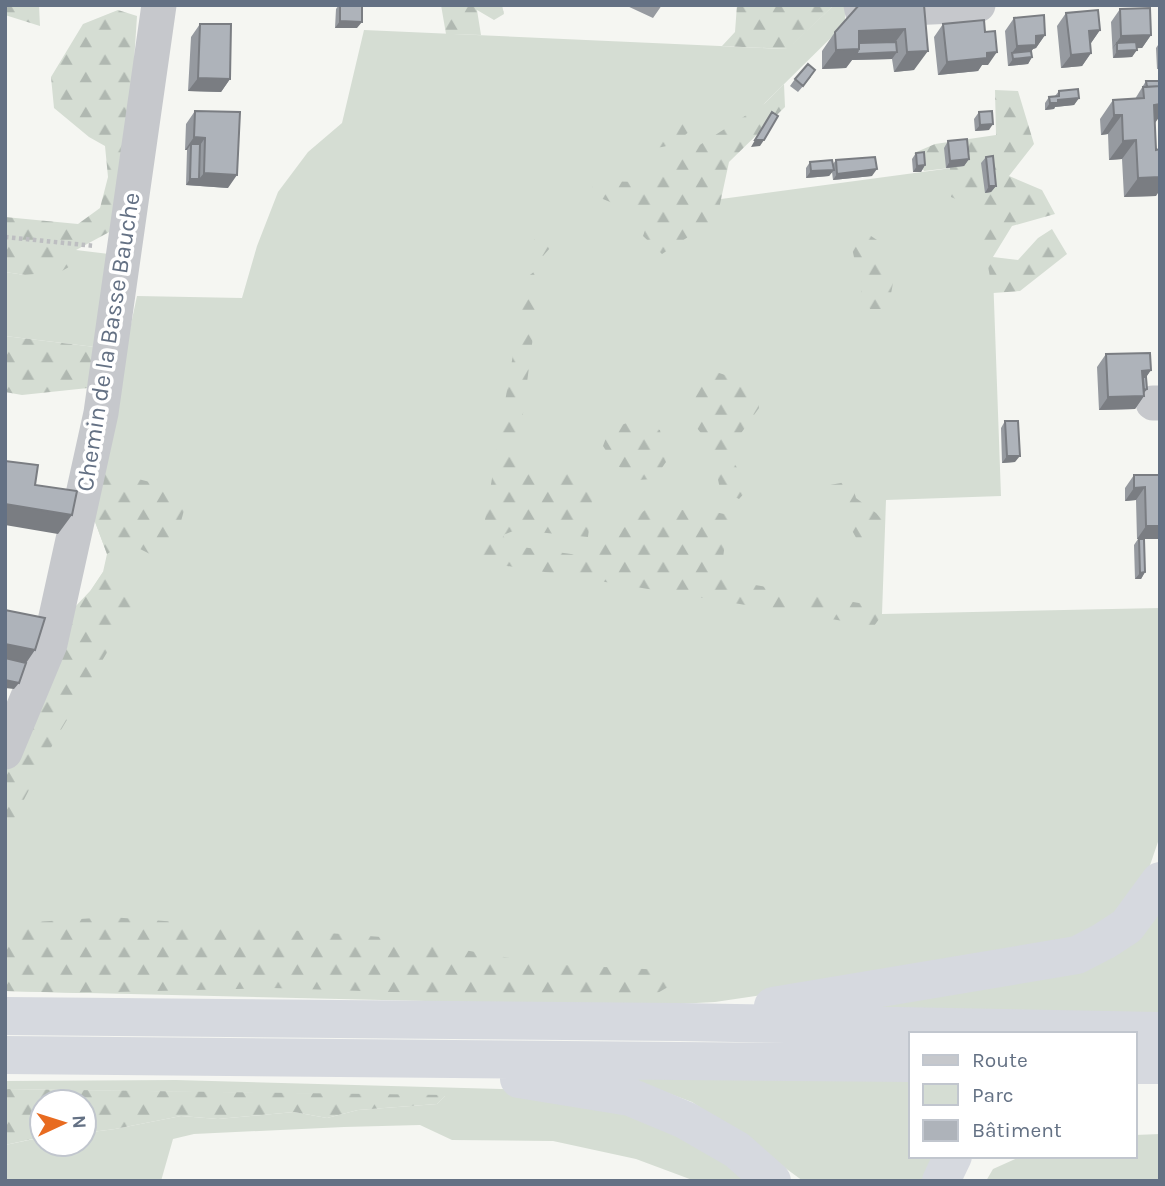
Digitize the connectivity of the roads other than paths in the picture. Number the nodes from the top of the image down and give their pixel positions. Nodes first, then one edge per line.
1 (159, 5) edge
2 (861, 5) edge
3 (978, 5) edge
4 (5, 752) edge
5 (1160, 881) edge
6 (5, 1016) edge
7 (679, 1022) junction
8 (909, 1040) edge
9 (5, 1055) edge
10 (477, 1058) junction
11 (909, 1063) edge
12 (952, 1158) edge
13 (772, 1181) edge
14 (941, 1181) edge

1 - 4 street, Chemin de la Basse Bauche
2 - 3 street
5 - 7 highway
6 - 7 highway
7 - 8 highway
9 - 10 highway
10 - 11 highway
10 - 13 highway
12 - 14 highway

